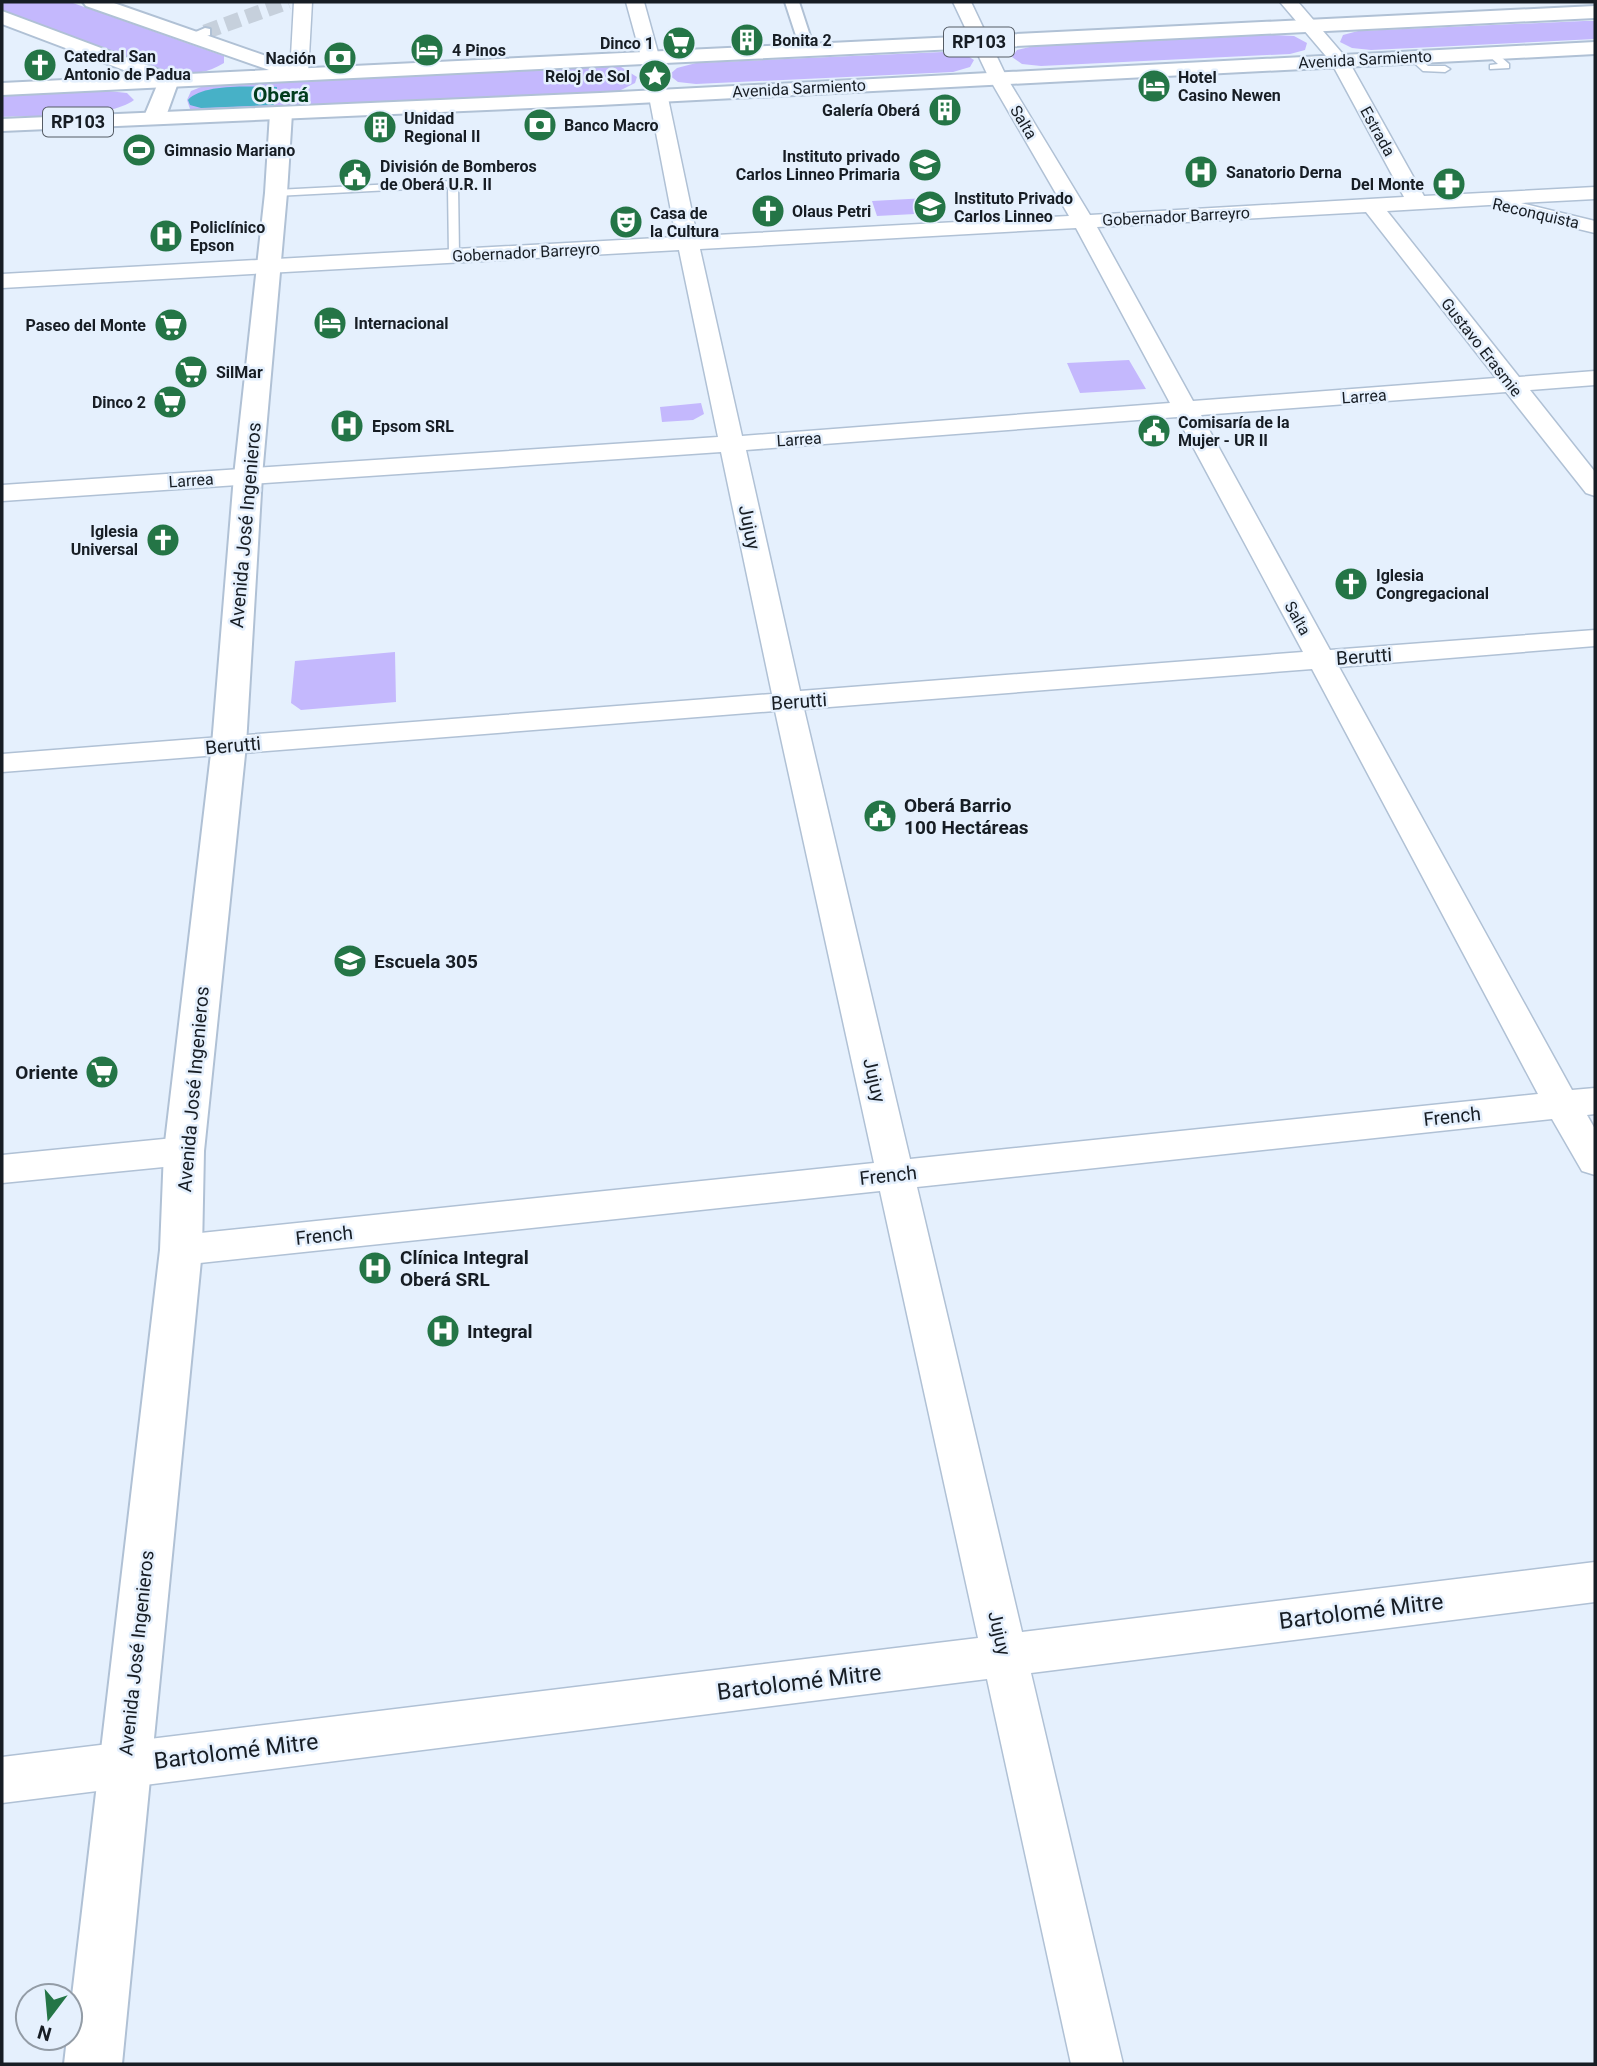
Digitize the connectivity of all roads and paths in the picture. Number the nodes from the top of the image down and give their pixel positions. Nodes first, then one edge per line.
1 (93, 2) edge
2 (303, 2) edge
3 (635, 2) edge
4 (792, 2) edge
5 (961, 2) edge
6 (1289, 2) edge
7 (1595, 12) edge
8 (2, 17) edge
9 (1310, 26) junction
10 (983, 42) junction
11 (1595, 48) edge
12 (808, 51) junction
13 (1413, 57) junction
14 (648, 58) junction
15 (1339, 60) junction
16 (1445, 69) dead end
17 (299, 74) junction
18 (998, 78) junction
19 (169, 80) junction
20 (2, 89) edge
21 (656, 95) junction
22 (281, 113) junction
23 (154, 119) junction
24 (2, 125) edge
25 (276, 193) junction
26 (1595, 193) edge
27 (1477, 199) junction
28 (1417, 202) junction
29 (1371, 205) junction
30 (1083, 221) junction
31 (1595, 227) edge
32 (688, 243) junction
33 (454, 256) junction
34 (269, 266) junction
35 (2, 281) edge
36 (1595, 378) edge
37 (1511, 384) junction
38 (1185, 410) junction
39 (732, 444) junction
40 (248, 476) junction
41 (1595, 488) edge
42 (2, 493) edge
43 (1595, 638) edge
44 (1321, 660) junction
45 (788, 702) junction
46 (229, 745) junction
47 (2, 763) edge
48 (1579, 1103) edge
49 (184, 1150) junction
50 (1595, 1161) edge
51 (2, 1169) edge
52 (897, 1174) junction
53 (181, 1250) junction
54 (1595, 1582) edge
55 (1006, 1656) junction
56 (124, 1765) junction
57 (2, 1780) edge
58 (93, 2064) edge
59 (1097, 2064) edge

1 - 17 main road
2 - 17 street
3 - 14 street, Jujuy
4 - 12 street
5 - 10 street, Salta
6 - 9 street, Estrada
7 - 9 main road, Avenida Sarmiento / RP103
8 - 19 main road
9 - 10 main road, Avenida Sarmiento / RP103
9 - 15 street, Estrada
10 - 12 main road, Avenida Sarmiento / RP103
10 - 18 street, Salta
11 - 13 main road, Avenida Sarmiento / RP103
12 - 14 main road, Avenida Sarmiento / RP103
13 - 15 main road, Avenida Sarmiento / RP103
13 - 16 lane
14 - 17 main road, Avenida Sarmiento / RP103
14 - 21 street, Jujuy
15 - 18 main road, Avenida Sarmiento / RP103
15 - 28 street, Estrada
17 - 19 main road, Avenida Sarmiento / RP103
18 - 21 main road, Avenida Sarmiento / RP103
18 - 30 street, Salta
19 - 20 main road, Avenida Sarmiento / RP103
19 - 23 main road
21 - 22 main road, Avenida Sarmiento / RP103
21 - 32 street, Jujuy
22 - 23 main road, Avenida Sarmiento / RP103
22 - 25 main road, Avenida José Ingenieros
23 - 24 main road, Avenida Sarmiento / RP103
25 - 33 lane
25 - 34 main road, Avenida José Ingenieros
26 - 27 street, Gobernador Barreyro
27 - 28 street, Gobernador Barreyro
27 - 31 street, Reconquista
28 - 29 street, Gobernador Barreyro
29 - 30 street, Gobernador Barreyro
29 - 37 street, Gustavo Erasmie
30 - 32 street, Gobernador Barreyro
30 - 38 street, Salta
32 - 33 street, Gobernador Barreyro
32 - 39 street, Jujuy
33 - 34 street, Gobernador Barreyro
34 - 35 street, Gobernador Barreyro
34 - 40 main road, Avenida José Ingenieros
36 - 37 street, Larrea
37 - 38 street, Larrea
37 - 41 street, Gustavo Erasmie
38 - 39 street, Larrea
38 - 44 street, Salta
39 - 40 street, Larrea
39 - 45 street, Jujuy
40 - 42 street, Larrea
40 - 46 main road, Avenida José Ingenieros
43 - 44 street, Berutti
44 - 45 street, Berutti
44 - 48 street, Salta
45 - 46 street, Berutti
45 - 52 street, Jujuy
46 - 47 street, Berutti
46 - 49 main road, Avenida José Ingenieros
48 - 50 street, Salta
48 - 52 street, French
49 - 51 street
49 - 53 main road, Avenida José Ingenieros
52 - 53 street, French
52 - 55 street, Jujuy
53 - 56 main road, Avenida José Ingenieros
54 - 55 street, Bartolomé Mitre
55 - 56 street, Bartolomé Mitre
55 - 59 street, Jujuy
56 - 57 street, Bartolomé Mitre
56 - 58 main road, Avenida José Ingenieros

